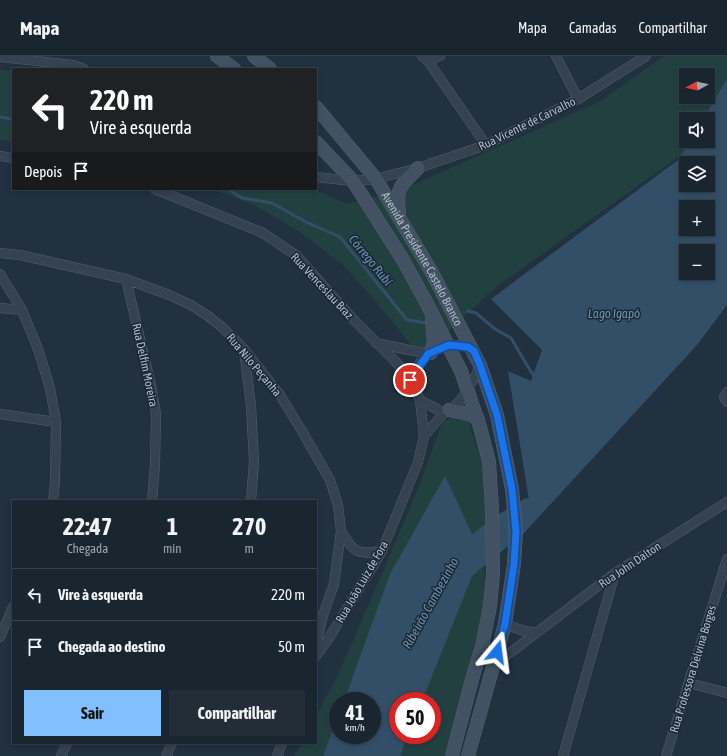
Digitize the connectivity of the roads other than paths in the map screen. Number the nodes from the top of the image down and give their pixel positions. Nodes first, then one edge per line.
1 (217, 56) edge
2 (254, 56) edge
3 (440, 56) edge
4 (556, 56) edge
5 (646, 56) edge
6 (0, 57) edge
7 (425, 59) edge
8 (81, 68) edge
9 (233, 68) edge
10 (269, 68) edge
11 (578, 99) junction
12 (317, 108) edge
13 (317, 144) edge
14 (486, 145) junction
15 (0, 156) edge
16 (12, 158) edge
17 (418, 168) junction
18 (317, 177) edge
19 (376, 179) junction
20 (353, 181) junction
21 (156, 190) edge
22 (399, 218) junction
23 (0, 253) edge
24 (0, 274) edge
25 (126, 279) junction
26 (426, 302) junction
27 (0, 308) edge
28 (22, 310) junction
29 (375, 343) junction
30 (449, 345) junction
31 (244, 349) junction
32 (474, 351) junction
33 (429, 354) junction
34 (480, 365) junction
35 (410, 380) junction
36 (467, 389) junction
37 (727, 392) edge
38 (420, 400) junction
39 (727, 402) edge
40 (446, 411) junction
41 (0, 414) edge
42 (478, 419) junction
43 (56, 422) junction
44 (424, 436) junction
45 (53, 500) edge
46 (152, 500) edge
47 (251, 500) edge
48 (727, 502) edge
49 (341, 531) junction
50 (382, 552) junction
51 (727, 559) edge
52 (615, 573) junction
53 (12, 609) edge
54 (505, 624) junction
55 (536, 633) junction
56 (0, 637) edge
57 (317, 641) edge
58 (317, 655) edge
59 (493, 666) junction
60 (689, 683) junction
61 (727, 692) edge
62 (67, 744) edge
63 (172, 744) edge
64 (282, 744) edge
65 (61, 756) edge
66 (166, 756) edge
67 (277, 756) edge
68 (452, 756) edge
69 (468, 756) edge
70 (563, 756) edge
71 (666, 756) edge

1 - 9 main road
2 - 10 main road
3 - 7 street
4 - 11 street
5 - 11 street, Rua Vicente de Carvalho
6 - 8 street
7 - 14 street
11 - 14 street, Rua Vicente de Carvalho
12 - 19 main road, Avenida Presidente Castelo Branco
13 - 20 main road, Avenida Presidente Castelo Branco
14 - 17 street, Rua Vicente de Carvalho
15 - 16 street
17 - 19 street, Rua Vicente de Carvalho
17 - 22 main road
18 - 20 street, Rua Vicente de Carvalho
19 - 20 street, Rua Vicente de Carvalho
19 - 22 main road, Avenida Presidente Castelo Branco
20 - 26 main road, Avenida Presidente Castelo Branco
21 - 29 street, Rua Venceslau Braz
22 - 32 main road, Avenida Presidente Castelo Branco
23 - 25 street, Rua Nilo Peçanha
24 - 28 street
25 - 31 street, Rua Nilo Peçanha
25 - 46 street, Rua Delfim Moreira
26 - 30 main road, Avenida Presidente Castelo Branco
26 - 33 main road
27 - 28 street
28 - 43 street
29 - 33 street
29 - 35 street, Rua Venceslau Braz
30 - 32 street
30 - 33 street
30 - 36 main road, Avenida Presidente Castelo Branco
31 - 47 street
31 - 49 street, Rua Nilo Peçanha
32 - 34 main road, Avenida Presidente Castelo Branco
33 - 35 street
34 - 36 street
34 - 54 main road, Avenida Presidente Castelo Branco
35 - 38 street
36 - 40 street
36 - 42 main road, Avenida Presidente Castelo Branco
37 - 39 street
38 - 40 street
38 - 44 street, Rua João Luiz de Fora
40 - 42 main road
40 - 44 street, Rua João Luiz de Fora
41 - 43 street
42 - 68 main road, Avenida Presidente Castelo Branco
43 - 45 street
44 - 50 street, Rua João Luiz de Fora
48 - 52 street, Rua John Dalton
49 - 50 street
49 - 57 street, Rua Nilo Peçanha
50 - 58 street, Rua João Luiz de Fora
51 - 60 street, Rua Professora Delvina Borges
52 - 55 street, Rua John Dalton
52 - 70 street
53 - 56 street
54 - 55 street
54 - 59 main road, Avenida Presidente Castelo Branco
55 - 59 street, Rua John Dalton
59 - 69 main road, Avenida Presidente Castelo Branco
60 - 61 street
60 - 71 street, Rua Professora Delvina Borges
62 - 65 street
63 - 66 street
64 - 67 street

